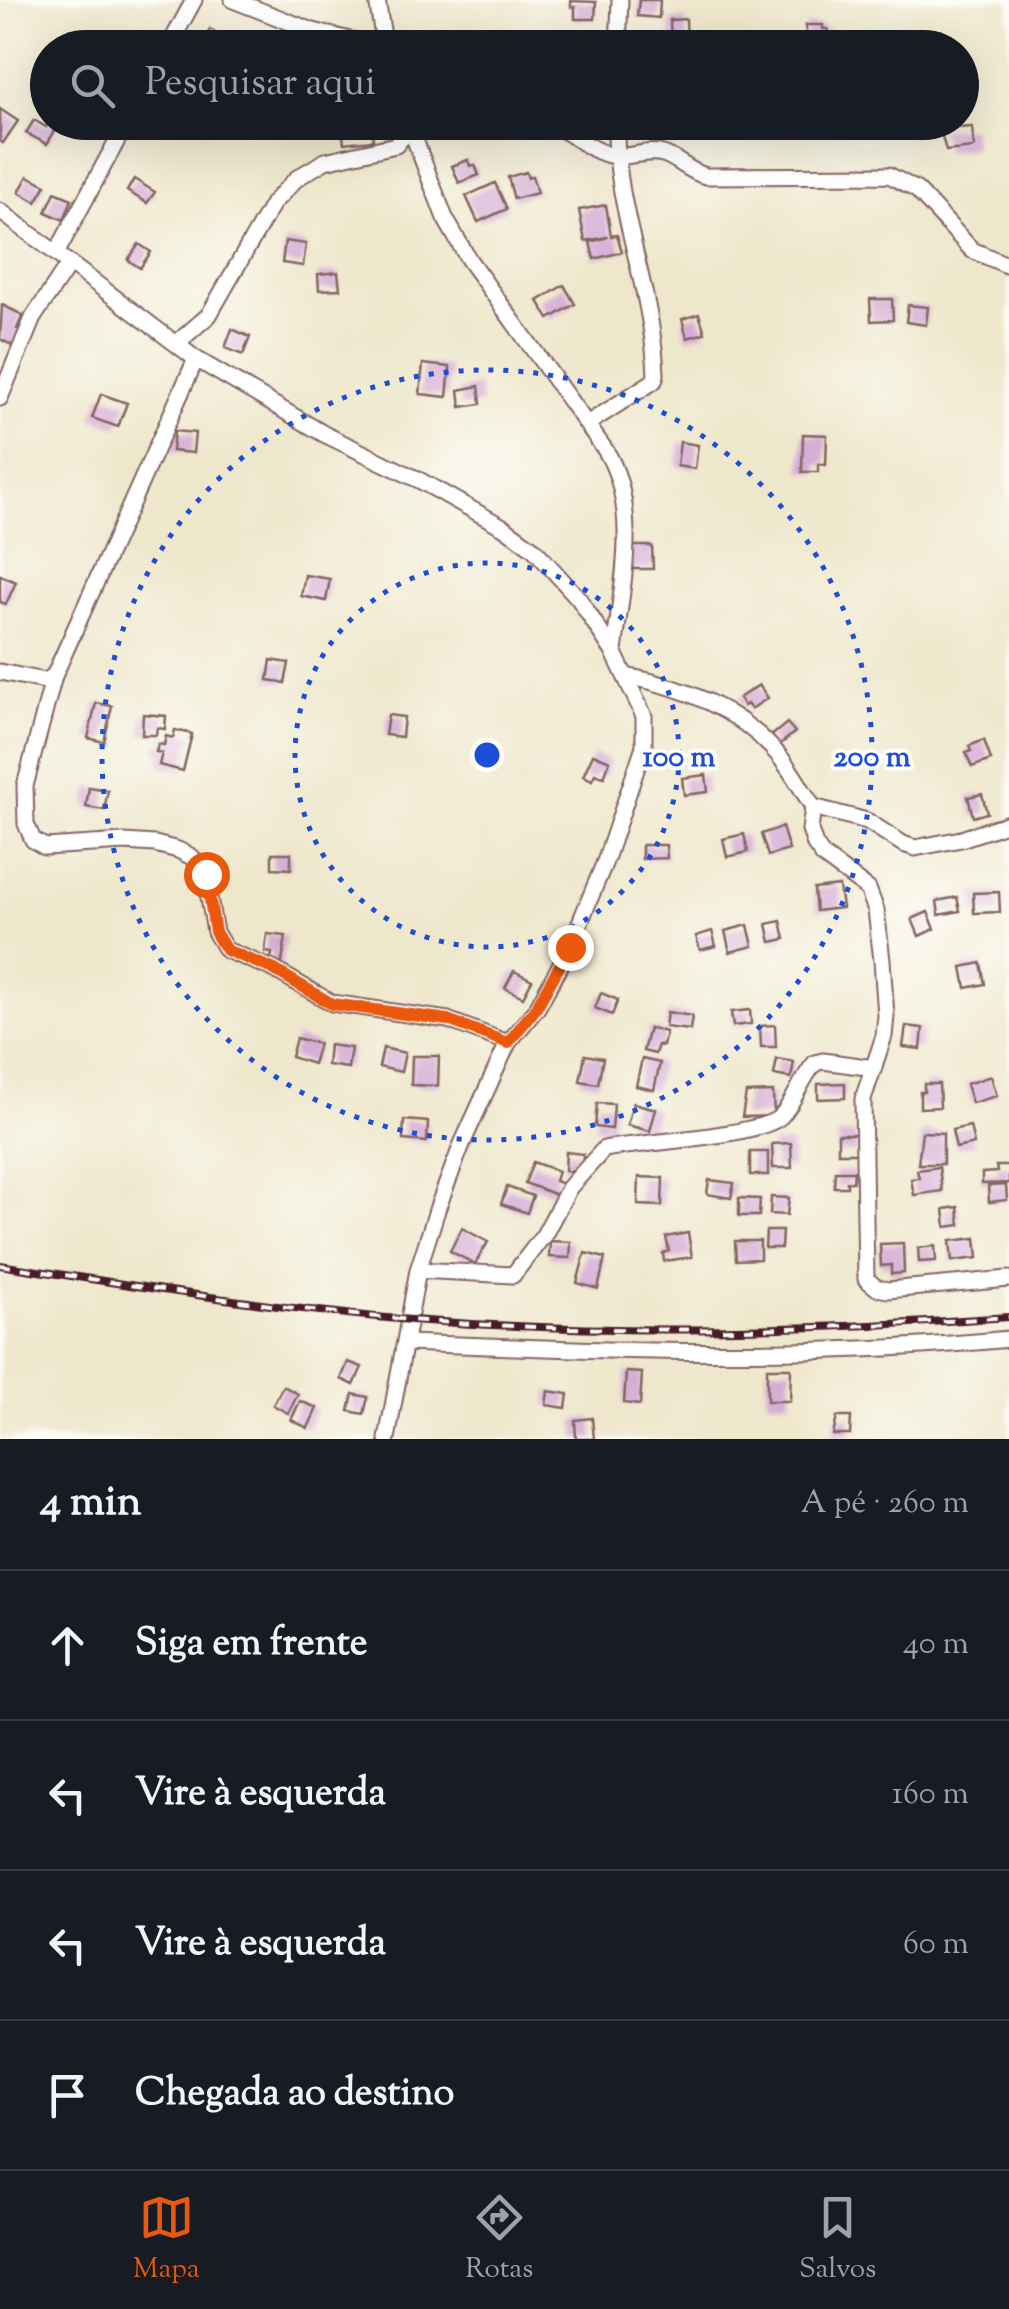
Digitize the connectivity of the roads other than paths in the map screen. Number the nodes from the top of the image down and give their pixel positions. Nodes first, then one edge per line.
1 (194, 0) edge
2 (233, 0) edge
3 (377, 0) edge
4 (620, 0) edge
5 (178, 30) edge
6 (310, 30) edge
7 (381, 30) edge
8 (619, 30) edge
9 (119, 140) edge
10 (399, 140) edge
11 (415, 140) edge
12 (584, 140) edge
13 (615, 140) edge
14 (615, 156) junction
15 (0, 211) edge
16 (63, 258) junction
17 (1009, 266) edge
18 (177, 344) junction
19 (196, 359) junction
20 (0, 398) edge
21 (587, 424) junction
22 (614, 653) junction
23 (0, 672) edge
24 (54, 676) junction
25 (626, 676) junction
26 (813, 806) junction
27 (1009, 823) edge
28 (508, 1043) junction
29 (874, 1068) junction
30 (418, 1270) junction
31 (1009, 1278) edge
32 (1009, 1339) edge
33 (406, 1342) junction
34 (387, 1439) edge

1 - 5 street
2 - 6 street
3 - 7 street
4 - 8 street
9 - 16 street
10 - 18 street
11 - 21 street
12 - 14 street
13 - 14 street
14 - 17 street
14 - 21 street
15 - 16 street
16 - 18 street
16 - 20 street
18 - 19 street
19 - 22 street
19 - 24 street
21 - 22 street
22 - 25 street
23 - 24 street
24 - 28 street
25 - 26 street
25 - 28 street
26 - 27 street
26 - 29 street
28 - 30 street
29 - 30 street
29 - 31 street
30 - 33 street
32 - 33 street
33 - 34 street

